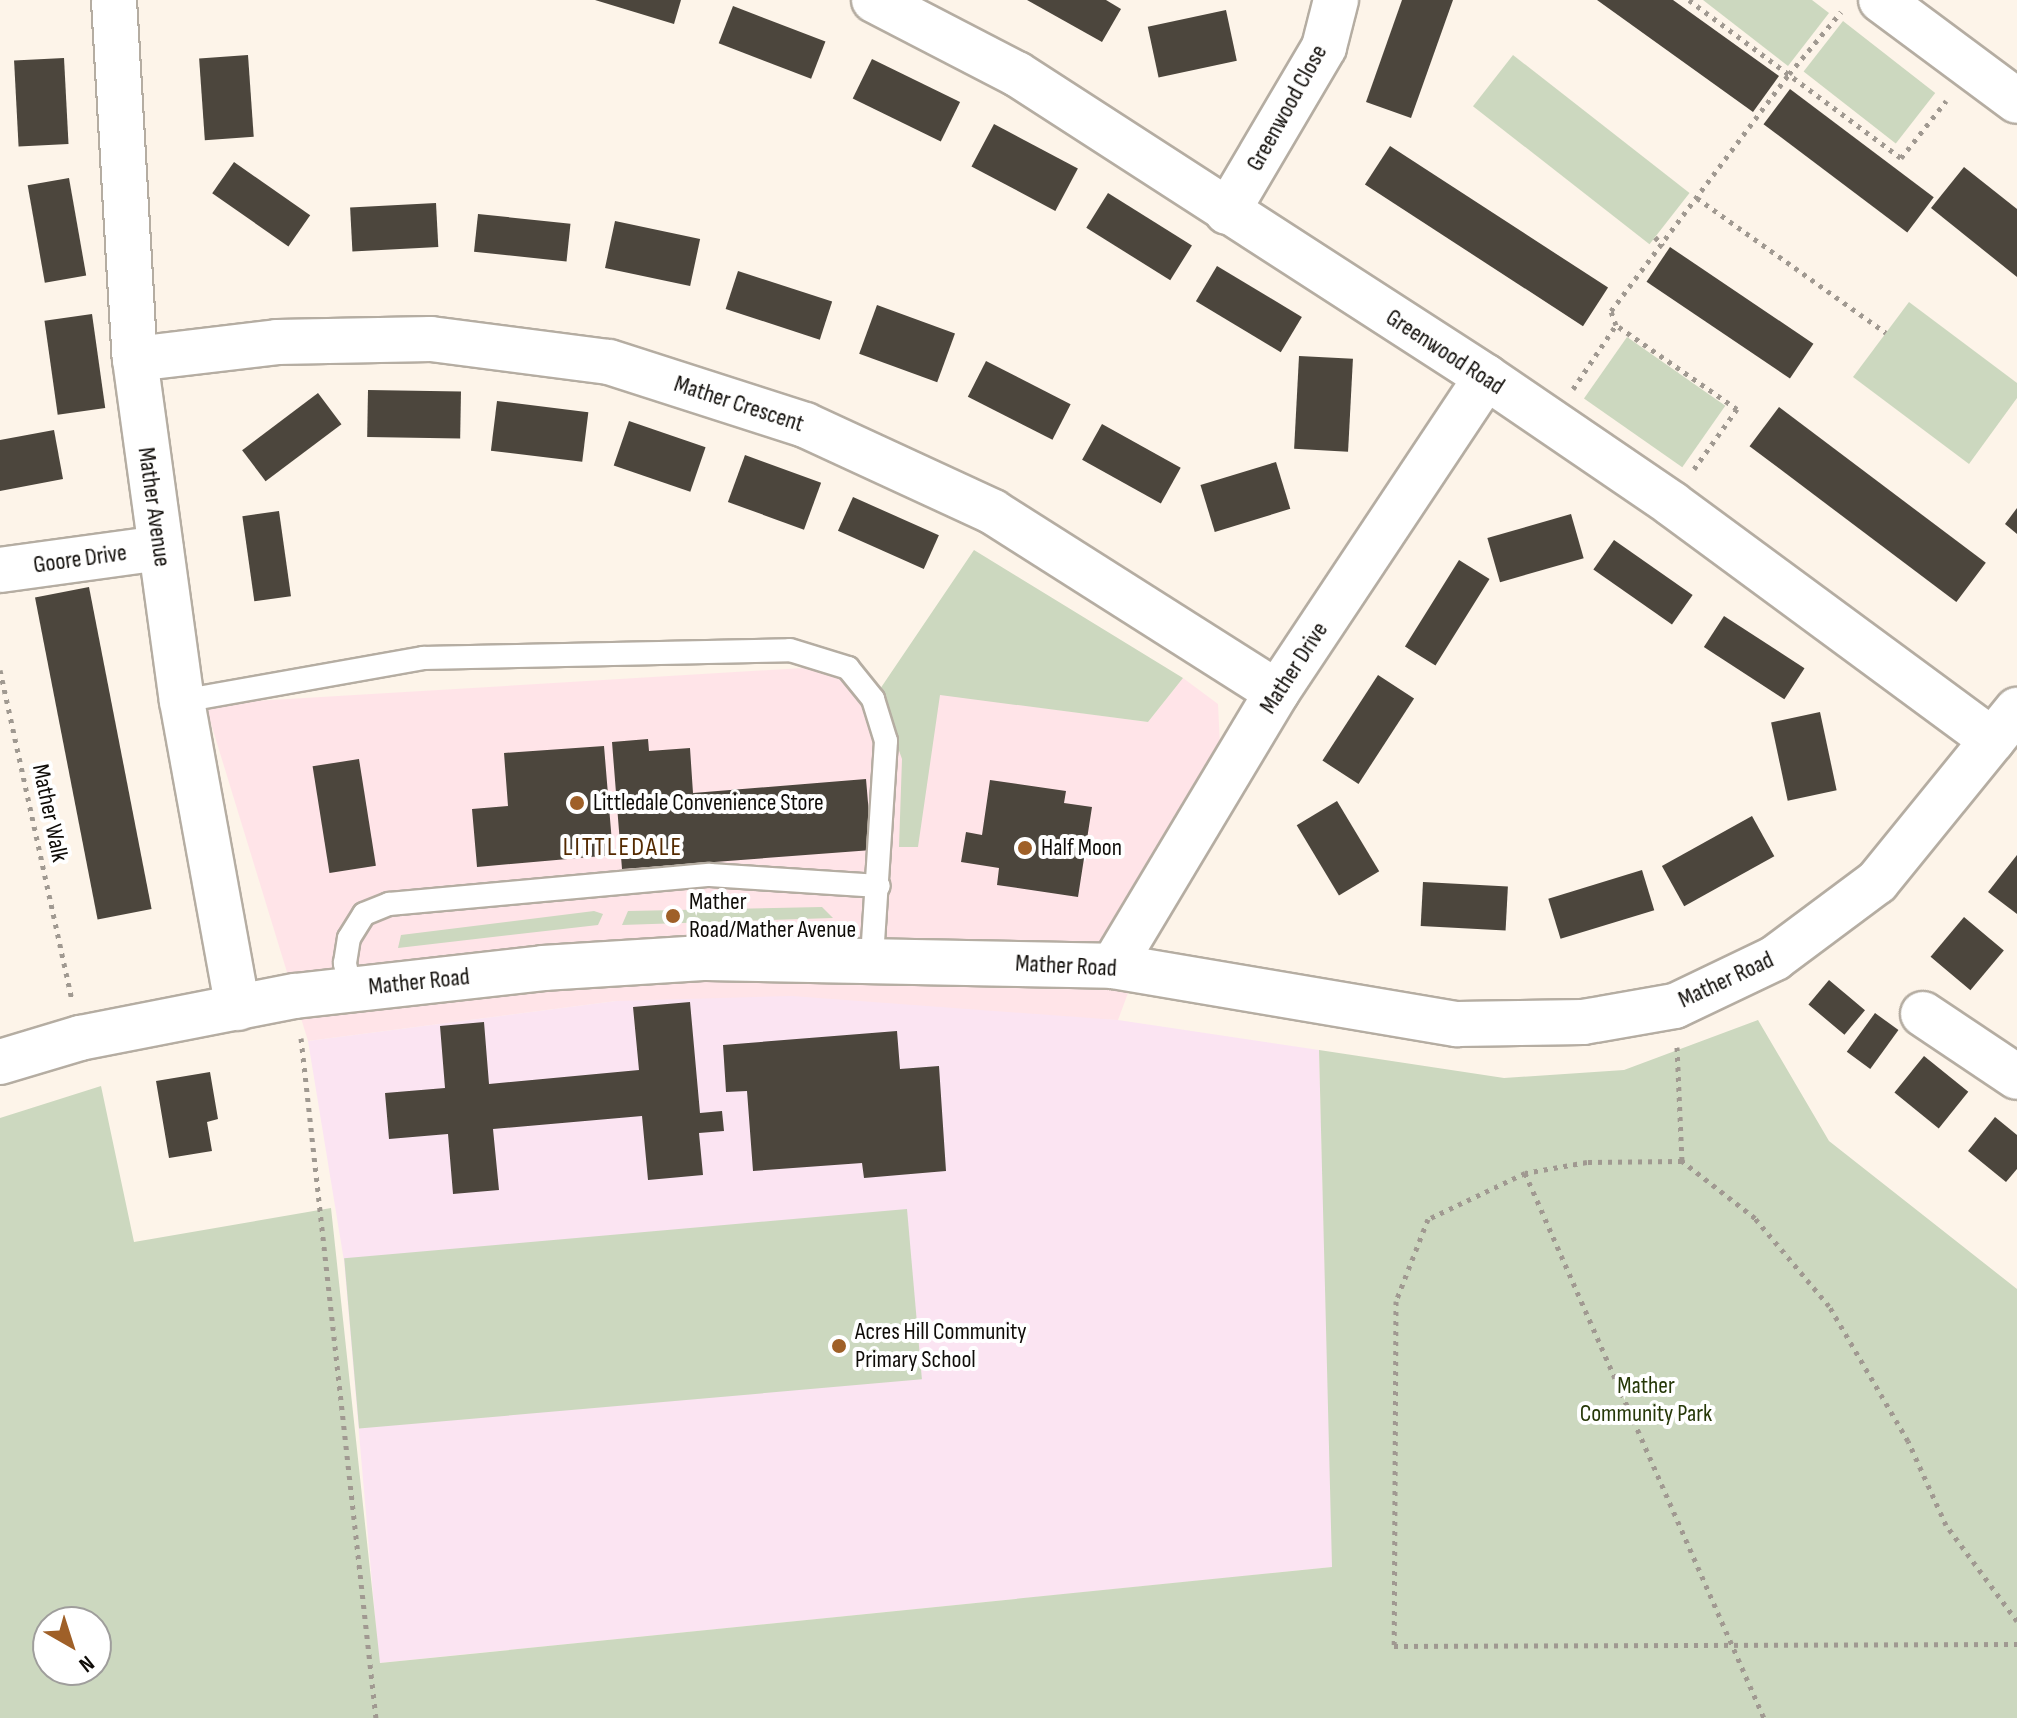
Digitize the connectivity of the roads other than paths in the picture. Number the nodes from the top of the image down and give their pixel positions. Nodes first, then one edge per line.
1 (114, 0) edge
2 (874, 0) edge
3 (1336, 0) edge
4 (1881, 0) edge
5 (2017, 101) edge
6 (1227, 212) junction
7 (135, 359) junction
8 (1486, 377) junction
9 (160, 548) junction
10 (0, 570) edge
11 (1277, 692) junction
12 (182, 701) junction
13 (2005, 725) edge
14 (879, 886) junction
15 (872, 959) junction
16 (1113, 966) junction
17 (351, 990) junction
18 (238, 1008) junction
19 (1923, 1014) dead end
20 (0, 1062) edge
21 (2015, 1071) edge

1 - 7 street, Mather Avenue
2 - 6 street, Greenwood Road
3 - 6 street, Greenwood Close
4 - 5 street
6 - 8 street, Greenwood Road
7 - 9 street, Mather Avenue
7 - 11 street, Mather Crescent
8 - 11 street, Mather Drive
8 - 13 street, Greenwood Road
9 - 10 street, Goore Drive
9 - 12 street, Mather Avenue
11 - 16 street, Mather Drive
12 - 14 lane
12 - 18 street, Mather Avenue
13 - 16 street, Mather Road
14 - 15 lane
14 - 17 lane
15 - 16 street, Mather Road
15 - 17 street, Mather Road
17 - 18 street, Mather Road
18 - 20 street, Mather Road
19 - 21 street

